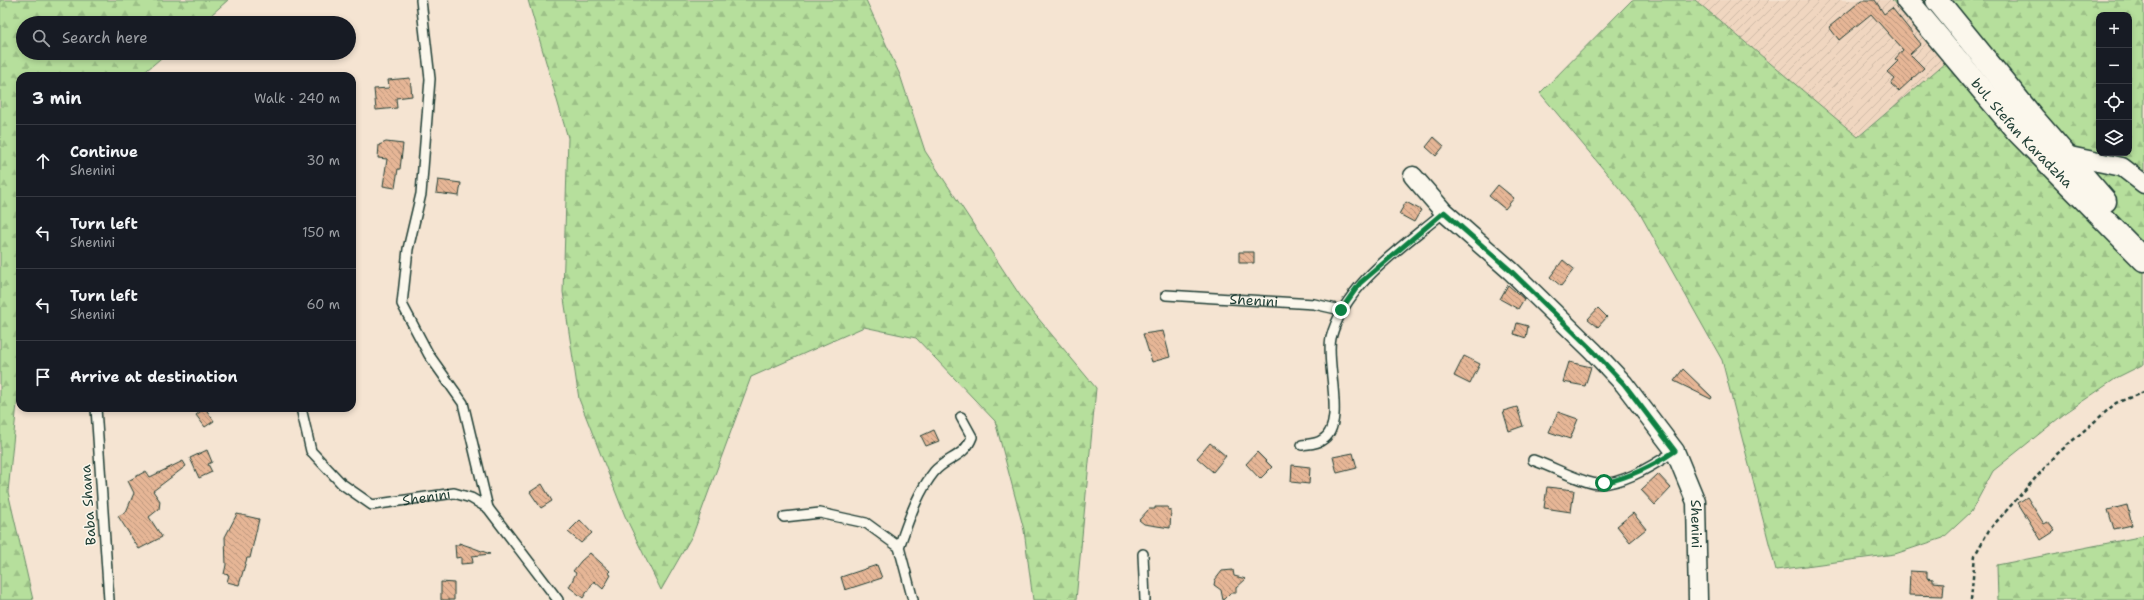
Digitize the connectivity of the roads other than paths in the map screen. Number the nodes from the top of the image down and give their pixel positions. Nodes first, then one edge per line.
1 (421, 0) edge
2 (1907, 0) edge
3 (1937, 0) edge
4 (2065, 155) junction
5 (1413, 176) dead end
6 (2144, 184) edge
7 (1444, 212) junction
8 (2144, 246) edge
9 (2144, 260) edge
10 (1166, 295) dead end
11 (1341, 310) junction
12 (96, 412) edge
13 (302, 412) edge
14 (961, 417) dead end
15 (1302, 445) dead end
16 (1675, 451) junction
17 (1533, 460) dead end
18 (488, 508) junction
19 (784, 517) dead end
20 (899, 547) junction
21 (1143, 554) dead end
22 (109, 600) edge
23 (558, 600) edge
24 (913, 600) edge
25 (1145, 600) edge
26 (1698, 600) edge

1 - 18 lane
2 - 9 main road, bul. Stefan Karadzha
3 - 4 main road, bul. Stefan Karadzha
4 - 6 street
4 - 8 main road, bul. Stefan Karadzha
5 - 7 street, Shenini
7 - 11 lane
7 - 16 street, Shenini
10 - 11 lane, Shenini
11 - 15 lane
12 - 22 lane, Baba Shana
13 - 18 lane, Shenini
14 - 20 lane
16 - 17 lane
16 - 26 street, Shenini
18 - 23 lane, Shenini
19 - 20 lane
20 - 24 lane
21 - 25 lane

